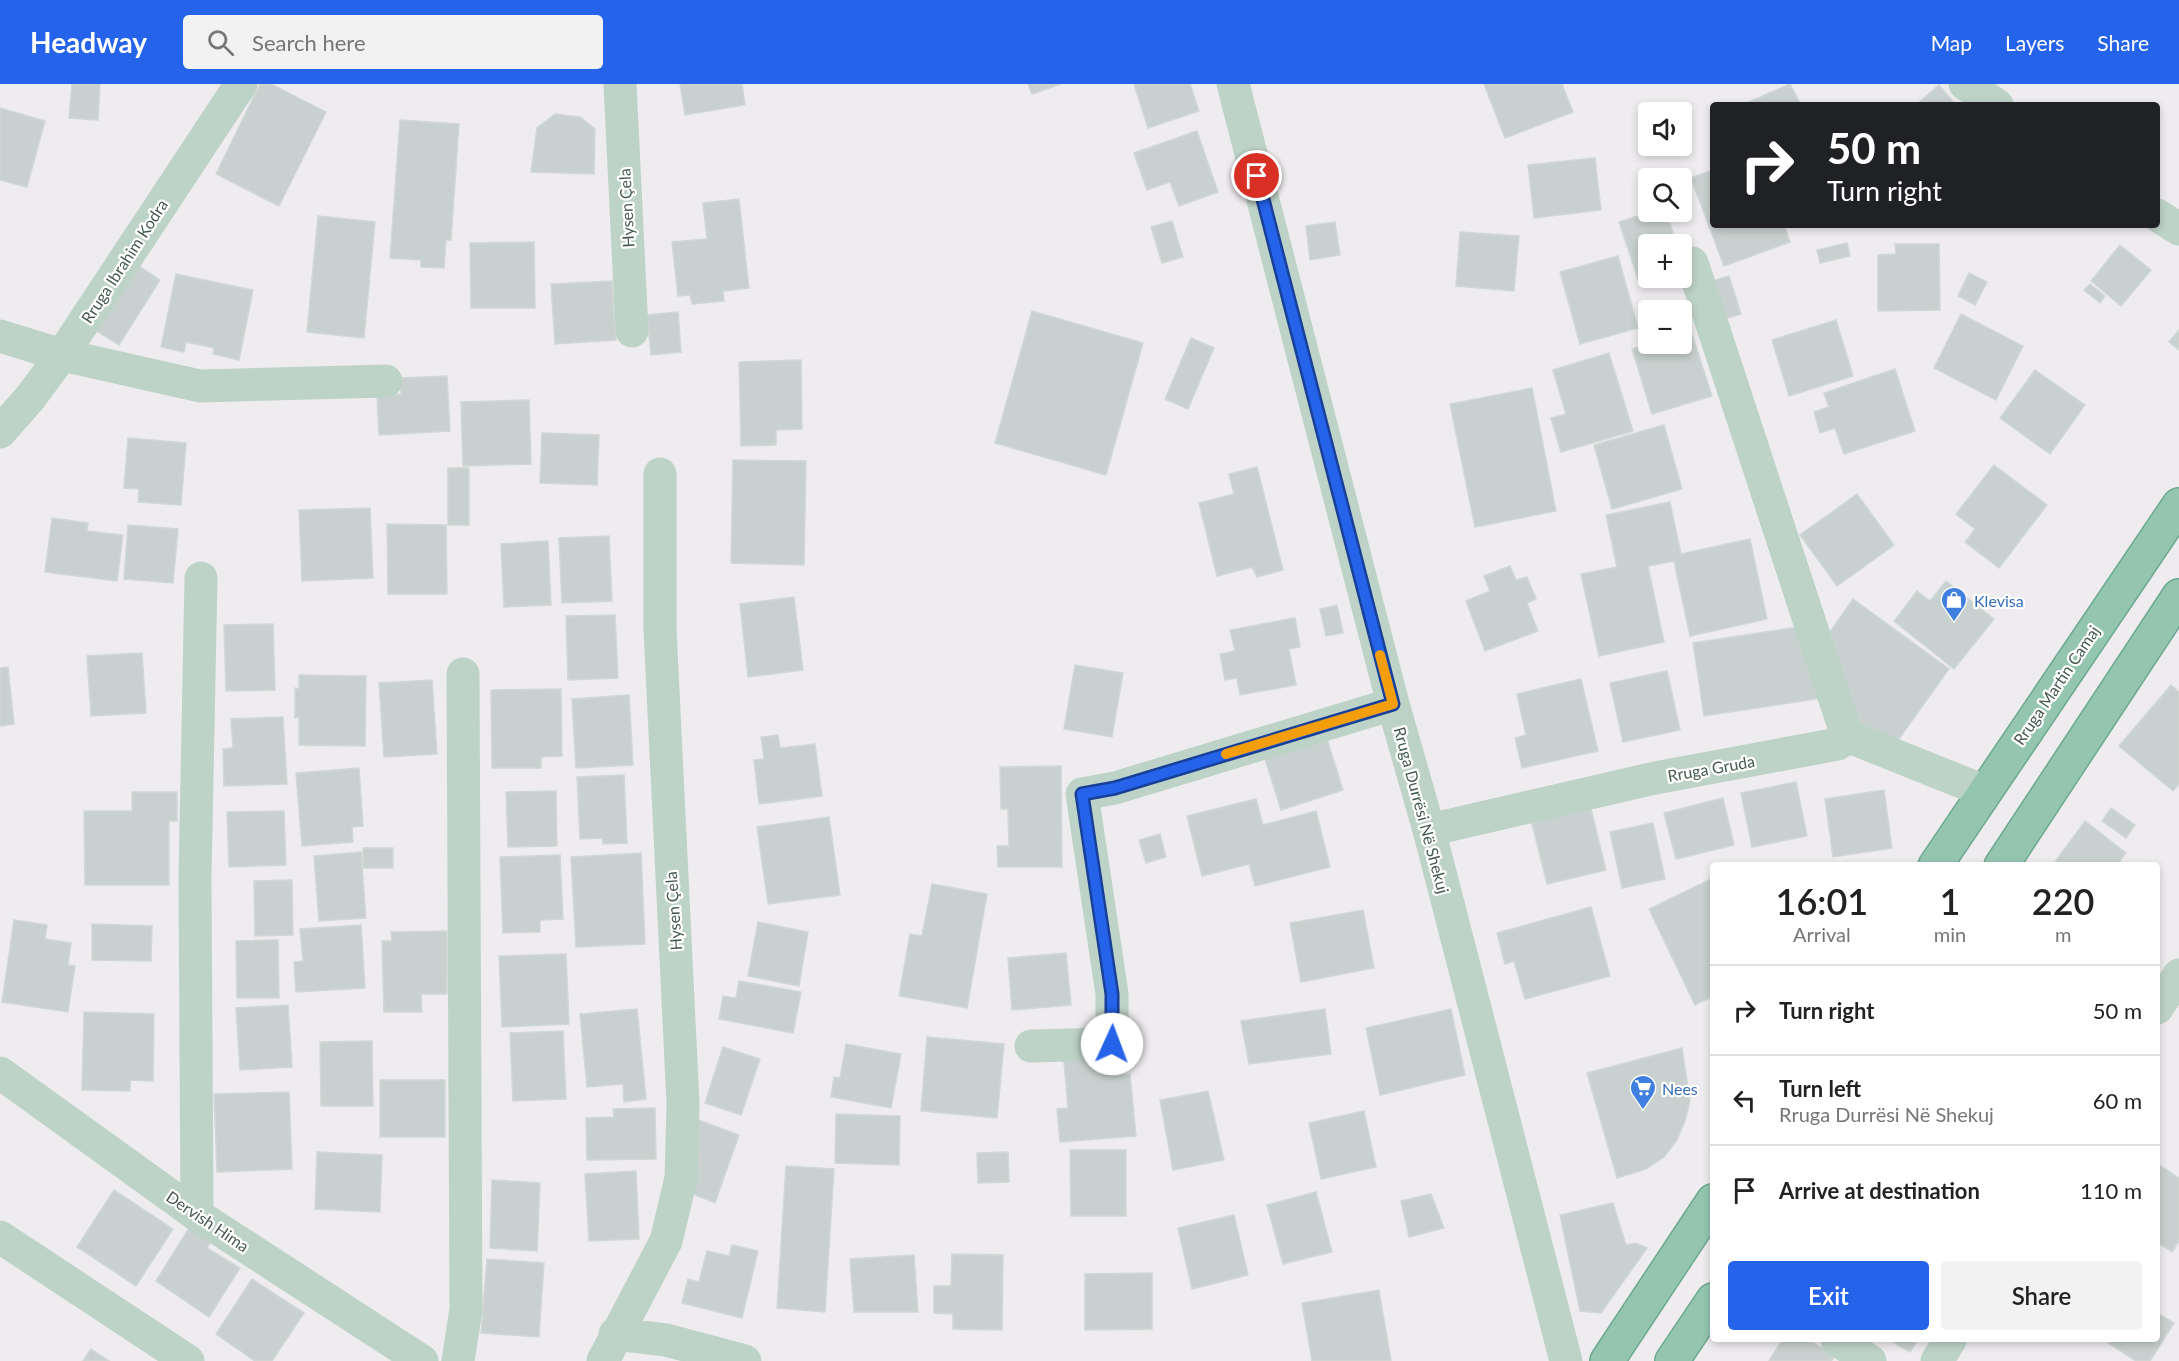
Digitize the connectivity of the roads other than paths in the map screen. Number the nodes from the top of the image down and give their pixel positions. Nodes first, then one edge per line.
1 (241, 84) edge
2 (620, 84) edge
3 (1233, 84) edge
4 (1965, 84) edge
5 (1992, 102) edge
6 (2160, 216) edge
7 (2179, 229) edge
8 (1692, 263) dead end
9 (632, 332) dead end
10 (0, 336) edge
11 (62, 355) junction
12 (386, 381) dead end
13 (0, 432) edge
14 (660, 474) dead end
15 (2179, 505) edge
16 (201, 578) dead end
17 (2179, 596) edge
18 (463, 674) dead end
19 (1393, 704) junction
20 (1847, 736) junction
21 (1984, 791) junction
22 (1429, 830) junction
23 (1938, 862) edge
24 (2004, 862) edge
25 (2179, 975) edge
26 (2160, 1004) edge
27 (1031, 1046) dead end
28 (0, 1073) edge
29 (1710, 1206) edge
30 (197, 1215) junction
31 (0, 1237) edge
32 (1710, 1304) edge
33 (1840, 1342) edge
34 (1949, 1342) edge
35 (609, 1347) edge
36 (188, 1361) edge
37 (422, 1361) edge
38 (458, 1361) edge
39 (745, 1361) edge
40 (1566, 1361) edge
41 (1607, 1361) edge
42 (1672, 1361) edge
43 (1870, 1361) edge
44 (1937, 1361) edge

1 - 11 street, Rruga Ibrahim Kodra
2 - 9 street, Hysen Çela
3 - 19 street, Rruga Durrësi Në Shekuj
4 - 5 street
6 - 7 street
8 - 20 street
10 - 11 street
11 - 12 street
11 - 13 street, Rruga Ibrahim Kodra
14 - 35 street, Hysen Çela
15 - 21 highway, Rruga Martin Camaj
16 - 30 street
17 - 24 highway
18 - 38 street
19 - 22 street, Rruga Durrësi Në Shekuj
19 - 27 street
20 - 21 street
20 - 22 street, Rruga Gruda
21 - 23 highway, Rruga Martin Camaj
22 - 40 street, Rruga Durrësi Në Shekuj
25 - 26 street
28 - 30 street, Dervish Hima
29 - 41 highway
30 - 37 street, Dervish Hima
31 - 36 street
32 - 42 highway
33 - 43 street
34 - 44 street
35 - 39 street

